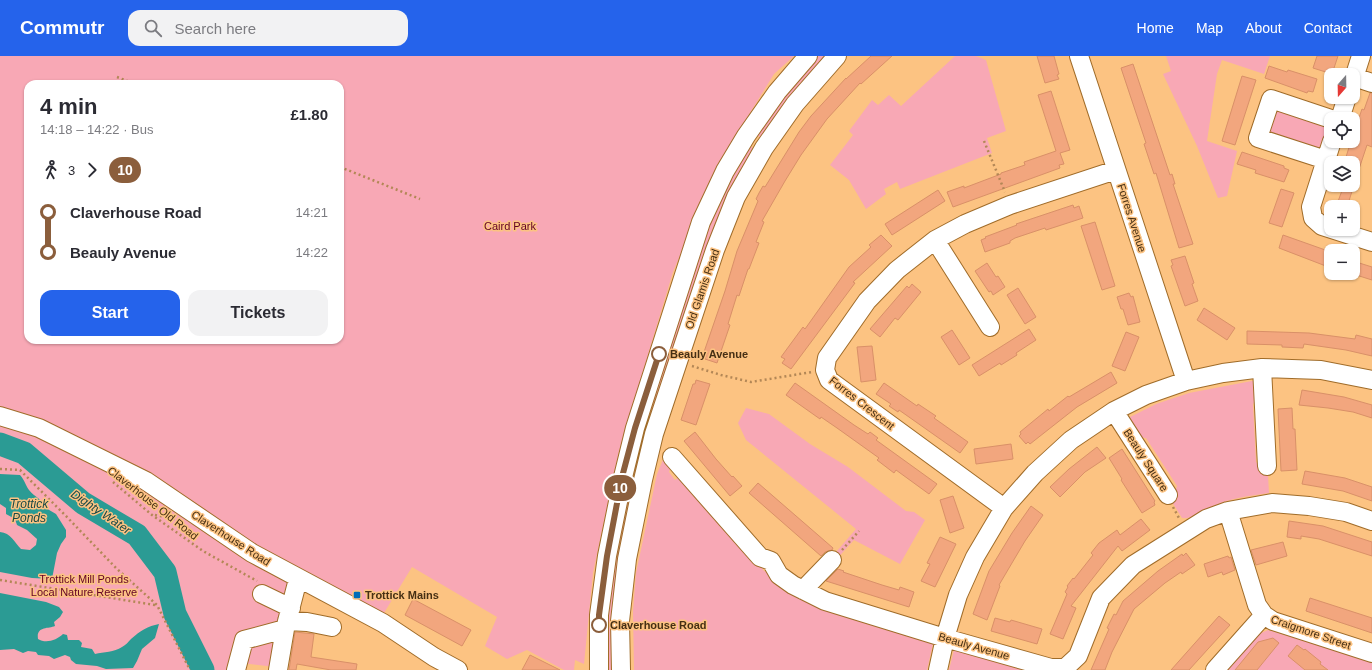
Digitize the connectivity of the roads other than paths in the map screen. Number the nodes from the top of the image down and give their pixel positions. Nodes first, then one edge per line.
1 (808, 56) edge
2 (837, 56) edge
3 (1079, 56) edge
4 (1361, 56) edge
5 (1357, 68) edge
6 (1360, 80) edge
7 (1372, 83) edge
8 (1324, 117) edge
9 (746, 136) junction
10 (764, 148) junction
11 (1324, 159) edge
12 (1324, 166) edge
13 (1116, 170) junction
14 (935, 240) junction
15 (1372, 242) edge
16 (990, 327) dead end
17 (1262, 368) junction
18 (1372, 380) edge
19 (1186, 381) junction
20 (1114, 411) junction
21 (0, 416) edge
22 (675, 466) dead end
23 (1267, 466) dead end
24 (1168, 495) road end
25 (1004, 508) junction
26 (1228, 510) junction
27 (1372, 521) edge
28 (832, 560) road end
29 (298, 579) junction
30 (260, 588) road end
31 (804, 590) junction
32 (1264, 615) junction
33 (288, 619) junction
34 (332, 627) dead end
35 (945, 638) junction
36 (1372, 653) edge
37 (236, 670) edge
38 (278, 670) edge
39 (458, 670) edge
40 (599, 670) edge
41 (621, 670) edge
42 (938, 670) edge
43 (1215, 670) edge

1 - 9 street, Old Glamis Road
2 - 10 street, Old Glamis Road
3 - 13 street, Forres Avenue
4 - 5 street
6 - 7 street
8 - 11 street
9 - 10 street
9 - 40 street, Old Glamis Road
10 - 41 street, Old Glamis Road
12 - 15 street
13 - 14 street, Forres Crescent
13 - 19 street, Forres Avenue
14 - 16 street
14 - 25 street, Forres Crescent
17 - 18 street
17 - 19 street
17 - 23 street
19 - 20 street
20 - 24 street, Beauly Square
20 - 25 street
21 - 29 street, Claverhouse Road
22 - 31 street, Beauly Avenue
25 - 35 street
26 - 27 street, Beauly Avenue
26 - 32 street, Craigmore Street
26 - 35 street, Beauly Avenue
28 - 31 street
29 - 33 street
29 - 39 street, Claverhouse Road
30 - 33 street
31 - 35 street, Beauly Avenue
32 - 36 street, Craigmore Street
32 - 43 street
33 - 34 street
33 - 37 street
33 - 38 street
35 - 42 street

